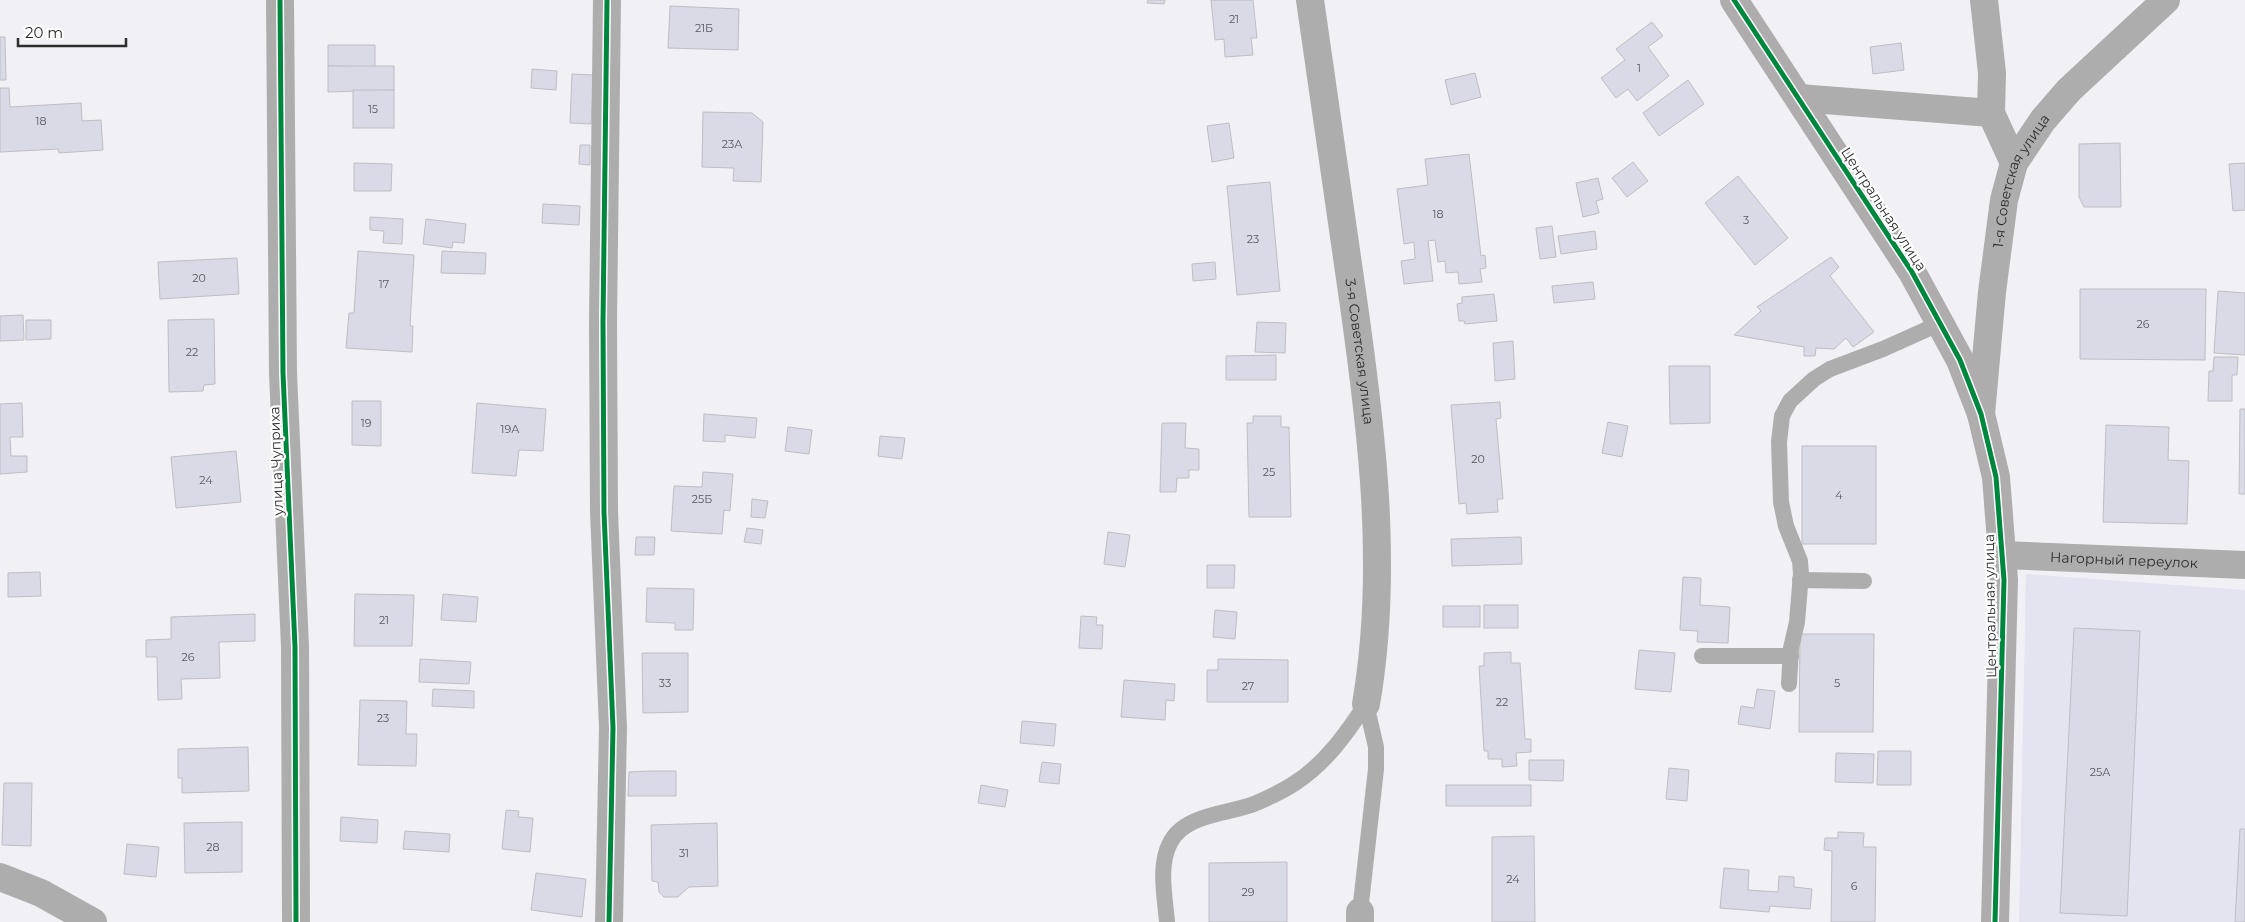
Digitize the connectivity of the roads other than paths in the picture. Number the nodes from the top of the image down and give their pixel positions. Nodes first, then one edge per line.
1 (280, 0) edge
2 (607, 0) edge
3 (1310, 0) edge
4 (1734, 0) edge
5 (1984, 0) edge
6 (2166, 0) edge
7 (1799, 98) junction
8 (1991, 113) junction
9 (2014, 163) junction
10 (1941, 323) junction
11 (1980, 414) junction
12 (2003, 555) junction
13 (2245, 565) edge
14 (1800, 580) junction
15 (1864, 581) dead end
16 (1702, 656) dead end
17 (1791, 656) junction
18 (1789, 684) dead end
19 (1366, 704) junction
20 (0, 877) edge
21 (1360, 917) edge
22 (93, 922) edge
23 (296, 922) edge
24 (609, 922) edge
25 (1167, 922) edge
26 (1995, 922) edge

1 - 23 street, улица Чуприха
2 - 24 street
3 - 19 street, 3-я Советская улица
4 - 7 street, Центральная улица
5 - 8 street
6 - 9 street, 1-я Советская улица
7 - 8 street
7 - 10 street, Центральная улица
8 - 9 street
9 - 11 street, 1-я Советская улица
10 - 11 street, Центральная улица
10 - 14 lane
11 - 12 street, Центральная улица
12 - 13 street, Нагорный переулок
12 - 26 street, Центральная улица
14 - 15 lane
14 - 17 lane
16 - 17 lane
17 - 18 lane
19 - 21 lane
19 - 25 lane
20 - 22 street

